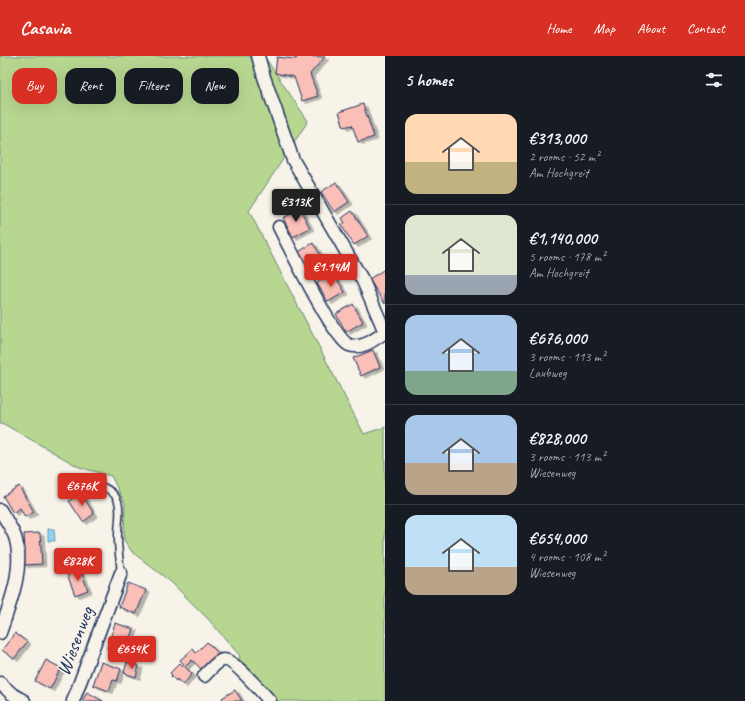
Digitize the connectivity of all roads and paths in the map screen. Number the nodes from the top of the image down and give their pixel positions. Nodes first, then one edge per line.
1 (258, 56) edge
2 (279, 227) dead end
3 (385, 332) edge
4 (101, 486) dead end
5 (0, 510) edge
6 (121, 573) joint
7 (0, 633) edge
8 (204, 676) dead end
9 (0, 683) edge
10 (24, 701) edge
11 (73, 701) edge
12 (270, 701) edge

1 - 3 street
2 - 3 street
4 - 6 lane, Wiesenweg
5 - 7 street
6 - 11 street, Wiesenweg
8 - 12 street
9 - 10 street

